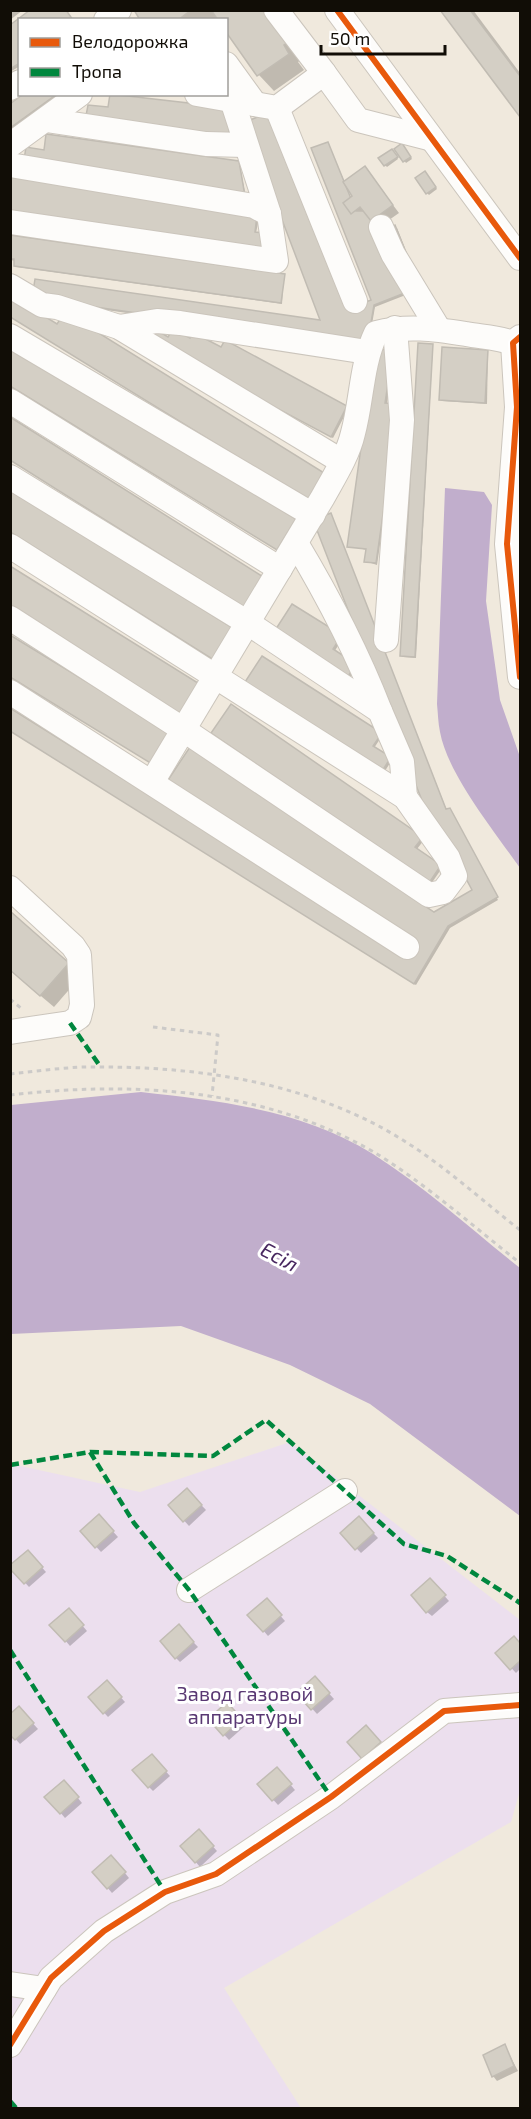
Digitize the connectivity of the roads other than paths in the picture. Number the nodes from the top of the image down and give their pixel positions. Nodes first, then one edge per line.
1 (276, 10) edge
2 (337, 10) edge
3 (228, 67) edge
4 (324, 73) junction
5 (77, 96) edge
6 (209, 96) edge
7 (255, 104) junction
8 (46, 120) junction
9 (432, 139) junction
10 (10, 145) edge
11 (245, 145) junction
12 (10, 165) edge
13 (269, 214) junction
14 (10, 222) edge
15 (381, 227) dead end
16 (520, 258) edge
17 (10, 286) edge
18 (355, 301) dead end
19 (119, 327) junction
20 (396, 328) junction
21 (438, 328) junction
22 (10, 336) edge
23 (517, 340) edge
24 (367, 352) junction
25 (10, 401) edge
26 (341, 461) junction
27 (10, 477) edge
28 (312, 515) junction
29 (296, 543) junction
30 (10, 546) edge
31 (280, 569) junction
32 (10, 618) edge
33 (248, 623) junction
34 (386, 640) dead end
35 (216, 677) junction
36 (520, 677) edge
37 (10, 692) edge
38 (380, 711) junction
39 (184, 730) junction
40 (152, 782) junction
41 (405, 797) junction
42 (10, 888) edge
43 (407, 947) dead end
44 (10, 1032) edge
45 (345, 1491) dead end
46 (189, 1590) dead end
47 (520, 1705) edge
48 (10, 1984) edge
49 (44, 1989) junction
50 (10, 2046) edge

1 - 4 street
2 - 9 street
3 - 7 street
4 - 7 street
4 - 9 street
5 - 8 street
6 - 7 street
7 - 11 street
7 - 18 street
8 - 10 street
8 - 11 street
9 - 16 street
11 - 13 street
12 - 13 street
13 - 14 street
15 - 21 street
17 - 19 street
19 - 24 street
19 - 26 street
20 - 21 street
20 - 24 street
20 - 34 street
21 - 23 street
22 - 28 street
23 - 36 street
24 - 26 street
25 - 31 street
26 - 28 street
27 - 33 street
28 - 29 street
29 - 31 street
29 - 38 street
30 - 35 street
31 - 33 street
32 - 39 street
33 - 35 street
33 - 38 street
35 - 39 street
35 - 41 street
37 - 40 street
38 - 41 street
39 - 40 street
39 - 41 street
40 - 43 street
42 - 44 street
45 - 46 street
47 - 49 street
48 - 49 street
49 - 50 street

